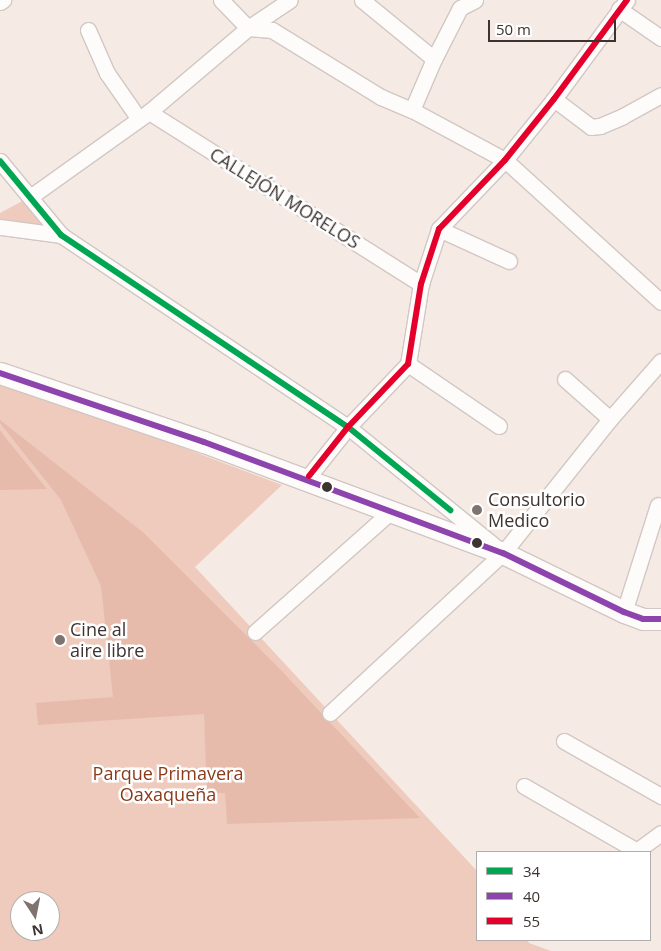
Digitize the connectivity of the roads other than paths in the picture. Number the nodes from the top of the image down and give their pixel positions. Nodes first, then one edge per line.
1 (3, 0) edge
2 (221, 0) edge
3 (290, 0) edge
4 (362, 0) edge
5 (475, 0) edge
6 (0, 2) edge
7 (456, 4) edge
8 (623, 4) edge
9 (248, 28) junction
10 (88, 30) dead end
11 (661, 38) edge
12 (434, 59) junction
13 (661, 95) edge
14 (554, 99) junction
15 (412, 110) junction
16 (144, 116) junction
17 (505, 160) junction
18 (0, 161) edge
19 (30, 197) junction
20 (0, 226) edge
21 (439, 229) junction
22 (61, 235) junction
23 (509, 261) dead end
24 (421, 284) junction
25 (661, 302) edge
26 (661, 361) edge
27 (408, 364) junction
28 (0, 374) edge
29 (565, 379) dead end
30 (610, 419) junction
31 (498, 426) dead end
32 (348, 427) junction
33 (304, 481) junction
34 (658, 505) dead end
35 (390, 512) junction
36 (502, 552) junction
37 (647, 619) edge
38 (255, 632) dead end
39 (330, 713) dead end
40 (564, 741) dead end
41 (524, 786) dead end
42 (661, 796) edge
43 (661, 833) edge
44 (634, 851) edge
45 (637, 851) edge

1 - 6 street
2 - 9 street
3 - 9 street
4 - 12 street
5 - 7 street
7 - 12 street
8 - 11 street
8 - 14 street
9 - 15 street
9 - 16 street
10 - 16 street
12 - 15 street
13 - 14 street
14 - 17 street
15 - 17 street
16 - 19 street
16 - 24 street, CALLEJÓN MORELOS
17 - 21 street
17 - 25 street
18 - 19 street
19 - 22 street
20 - 22 street
21 - 23 street
21 - 24 street
22 - 32 street
24 - 27 street
26 - 30 street
27 - 31 street
27 - 32 street
28 - 33 main road
29 - 30 street
30 - 36 street
32 - 33 street
32 - 36 street
33 - 35 main road
34 - 37 street
35 - 36 main road
35 - 38 street
36 - 37 main road
36 - 39 street
40 - 42 street
41 - 44 street
43 - 45 street

